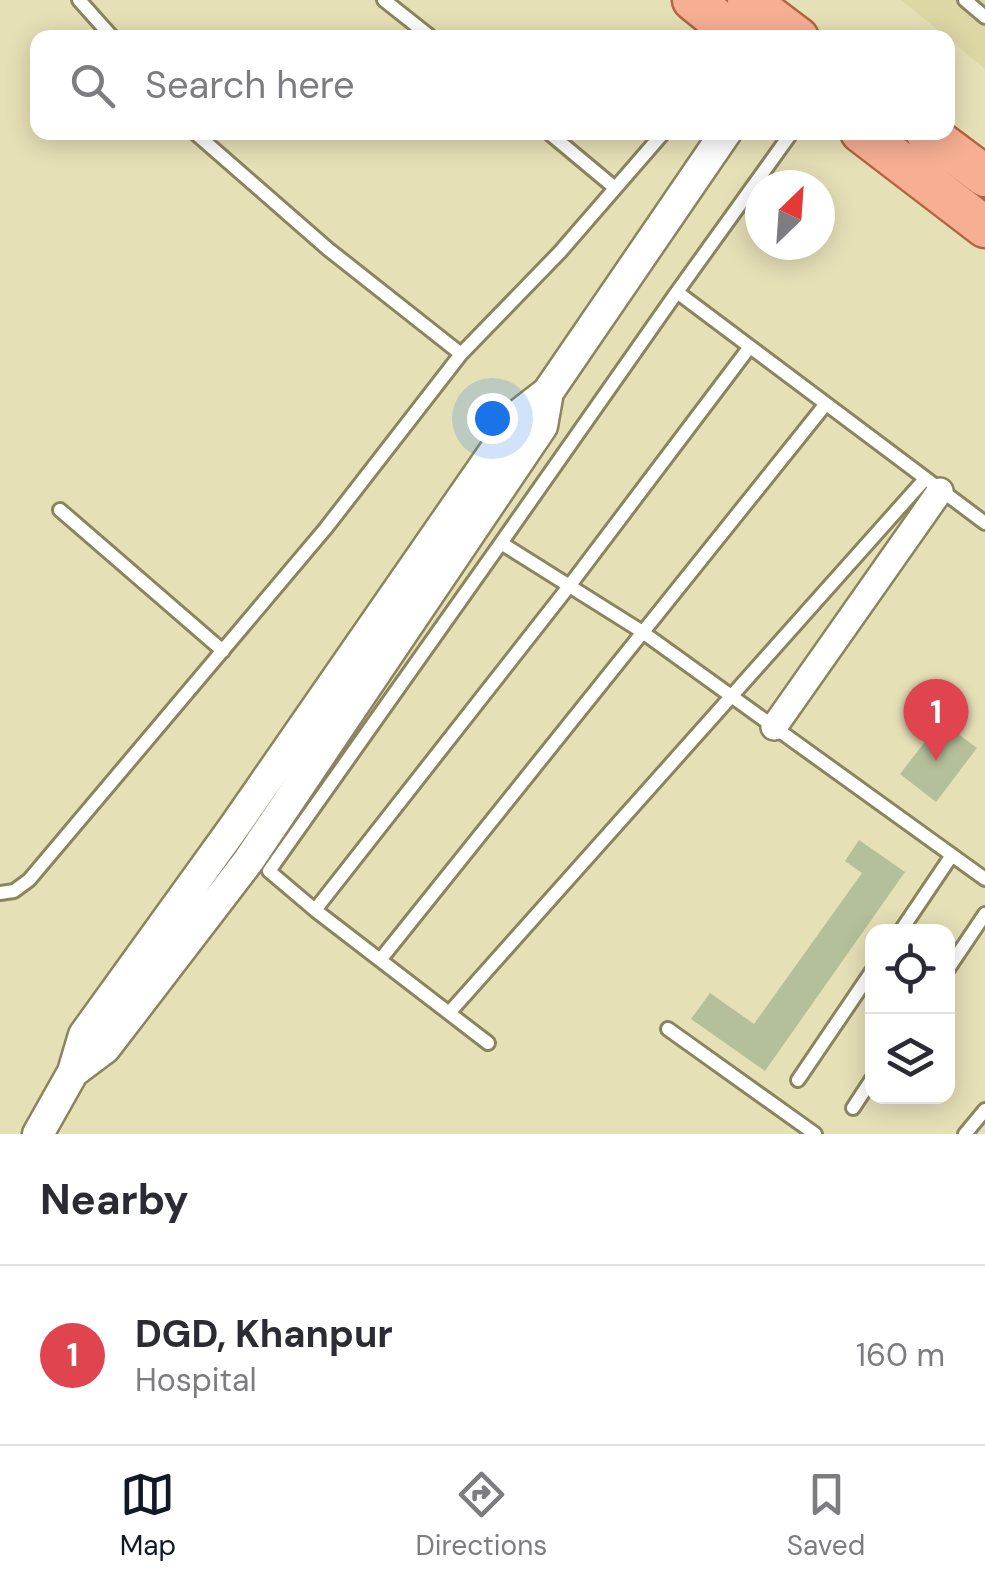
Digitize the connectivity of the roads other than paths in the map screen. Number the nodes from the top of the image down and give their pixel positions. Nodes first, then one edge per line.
1 (79, 0) edge
2 (384, 0) edge
3 (693, 0) edge
4 (964, 0) edge
5 (756, 12) edge
6 (985, 17) edge
7 (106, 30) edge
8 (422, 30) edge
9 (785, 30) edge
10 (203, 140) edge
11 (558, 140) edge
12 (657, 140) edge
13 (721, 140) edge
14 (786, 140) edge
15 (871, 140) edge
16 (937, 140) edge
17 (985, 176) edge
18 (616, 188) junction
19 (985, 227) edge
20 (678, 292) junction
21 (749, 348) junction
22 (462, 354) junction
23 (825, 405) junction
24 (933, 485) junction
25 (60, 510) dead end
26 (985, 524) edge
27 (501, 543) junction
28 (570, 585) junction
29 (641, 631) junction
30 (222, 651) junction
31 (732, 696) junction
32 (774, 727) junction
33 (952, 855) junction
34 (985, 880) edge
35 (0, 893) edge
36 (314, 910) junction
37 (985, 914) edge
38 (905, 924) edge
39 (955, 959) edge
40 (380, 960) junction
41 (865, 981) edge
42 (449, 1013) junction
43 (668, 1029) dead end
44 (488, 1043) dead end
45 (798, 1080) dead end
46 (865, 1090) edge
47 (853, 1108) dead end
48 (985, 1110) edge
49 (47, 1131) edge
50 (815, 1134) edge
51 (965, 1134) edge

1 - 7 lane
2 - 8 lane
3 - 5 main road
4 - 6 lane
5 - 9 main road
10 - 22 lane
11 - 18 lane
12 - 18 lane
13 - 49 street
14 - 20 lane
15 - 19 main road
16 - 17 main road
18 - 22 lane
20 - 21 lane
20 - 27 lane
21 - 23 lane
21 - 28 lane
22 - 30 lane
23 - 24 lane
23 - 29 lane
24 - 26 lane
24 - 31 lane
24 - 32 street
25 - 30 lane
27 - 28 lane
27 - 36 lane
28 - 29 lane
28 - 36 lane
29 - 31 lane
29 - 40 lane
30 - 35 lane
31 - 32 lane
31 - 42 lane
32 - 33 lane
33 - 34 lane
33 - 38 lane
36 - 40 lane
37 - 39 lane
40 - 42 lane
41 - 45 lane
42 - 44 lane
43 - 50 lane
46 - 47 lane
48 - 51 lane

